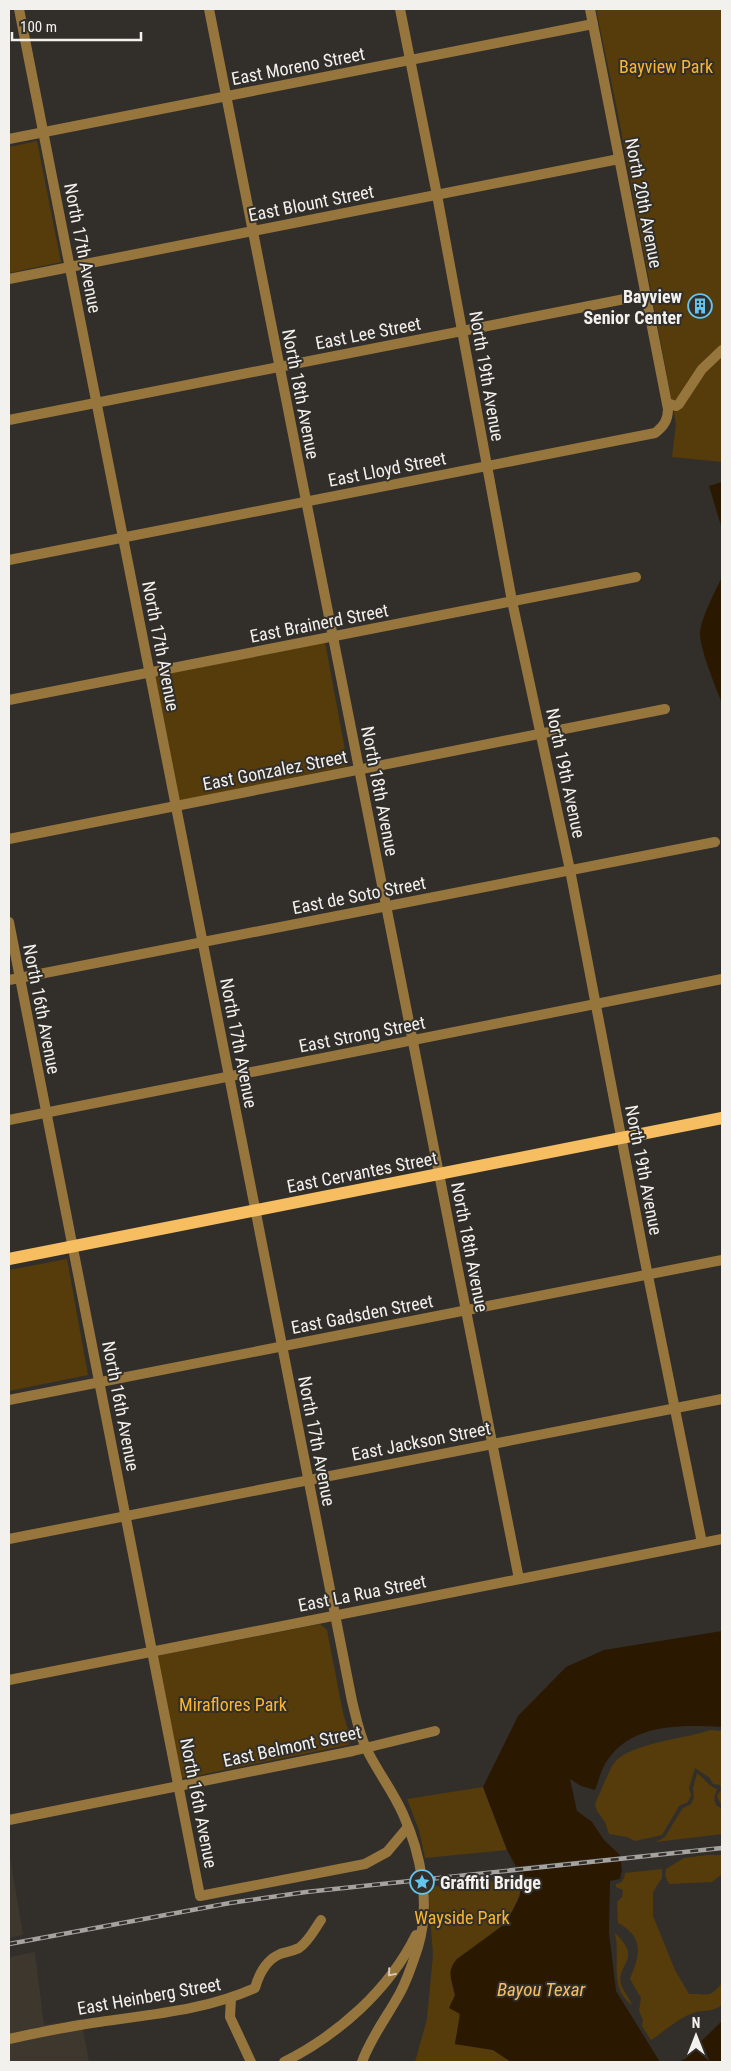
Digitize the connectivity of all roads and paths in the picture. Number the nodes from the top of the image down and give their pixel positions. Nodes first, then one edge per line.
1 (19, 9) edge
2 (209, 9) edge
3 (400, 9) edge
4 (590, 9) edge
5 (593, 24) junction
6 (410, 60) junction
7 (226, 96) junction
8 (43, 132) junction
9 (9, 139) edge
10 (619, 159) junction
11 (437, 195) junction
12 (252, 231) junction
13 (70, 267) junction
14 (9, 279) edge
15 (645, 295) junction
16 (462, 331) junction
17 (722, 350) edge
18 (279, 367) junction
19 (97, 403) junction
20 (667, 403) junction
21 (9, 420) edge
22 (487, 466) junction
23 (306, 502) junction
24 (123, 538) junction
25 (9, 560) edge
26 (636, 577) dead end
27 (512, 601) junction
28 (332, 637) junction
29 (150, 673) junction
30 (9, 700) edge
31 (664, 709) dead end
32 (541, 734) junction
33 (359, 770) junction
34 (176, 806) junction
35 (9, 839) edge
36 (715, 842) dead end
37 (570, 870) junction
38 (386, 906) junction
39 (9, 922) edge
40 (203, 942) junction
41 (20, 978) junction
42 (9, 980) edge
43 (722, 980) edge
44 (596, 1004) junction
45 (412, 1040) junction
46 (229, 1077) junction
47 (46, 1112) junction
48 (722, 1118) edge
49 (9, 1120) edge
50 (621, 1138) junction
51 (439, 1174) junction
52 (256, 1211) junction
53 (73, 1247) junction
54 (9, 1259) edge
55 (722, 1260) edge
56 (648, 1275) junction
57 (465, 1311) junction
58 (282, 1347) junction
59 (99, 1382) junction
60 (722, 1398) edge
61 (9, 1400) edge
62 (675, 1408) junction
63 (492, 1444) junction
64 (308, 1480) junction
65 (126, 1516) junction
66 (9, 1539) edge
67 (722, 1539) edge
68 (702, 1543) junction
69 (520, 1579) junction
70 (335, 1616) junction
71 (152, 1651) junction
72 (9, 1680) edge
73 (435, 1731) dead end
74 (366, 1748) junction
75 (179, 1786) junction
76 (9, 1820) edge
77 (408, 1827) junction
78 (424, 1916) junction
79 (321, 1920) dead end
80 (231, 1998) junction
81 (9, 2039) edge
82 (251, 2062) edge
83 (284, 2062) edge
84 (362, 2062) edge

1 - 8 street, North 17th Avenue
2 - 7 street, North 18th Avenue
3 - 6 street, North 19th Avenue
4 - 5 street, North 20th Avenue
5 - 6 street, East Moreno Street
5 - 10 street, North 20th Avenue
6 - 7 street, East Moreno Street
6 - 11 street, North 19th Avenue
7 - 8 street, East Moreno Street
7 - 12 street, North 18th Avenue
8 - 9 street, East Moreno Street
8 - 13 street, North 17th Avenue
10 - 11 street, East Blount Street
10 - 15 street, North 20th Avenue
11 - 12 street, East Blount Street
11 - 16 street, North 19th Avenue
12 - 13 street, East Blount Street
12 - 18 street, North 18th Avenue
13 - 14 street, East Blount Street
13 - 19 street, North 17th Avenue
15 - 16 street, East Lee Street
15 - 20 street, North 20th Avenue
16 - 18 street, East Lee Street
16 - 22 street, North 19th Avenue
17 - 20 street
18 - 19 street, East Lee Street
18 - 23 street, North 18th Avenue
19 - 21 street, East Lee Street
19 - 24 street, North 17th Avenue
20 - 22 street, East Lloyd Street
22 - 23 street, East Lloyd Street
22 - 27 street, North 19th Avenue
23 - 24 street, East Lloyd Street
23 - 28 street, North 18th Avenue
24 - 25 street, East Lloyd Street
24 - 29 street, North 17th Avenue
26 - 27 street, East Brainerd Street
27 - 28 street, East Brainerd Street
27 - 32 street, North 19th Avenue
28 - 29 street, East Brainerd Street
28 - 33 street, North 18th Avenue
29 - 30 street, East Brainerd Street
29 - 34 street, North 17th Avenue
31 - 32 street, East Gonzalez Street
32 - 33 street, East Gonzalez Street
32 - 37 street, North 19th Avenue
33 - 34 street, East Gonzalez Street
33 - 38 street, North 18th Avenue
34 - 35 street, East Gonzalez Street
34 - 40 street, North 17th Avenue
36 - 37 street, East de Soto Street
37 - 38 street, East de Soto Street
37 - 44 street, North 19th Avenue
38 - 40 street, East de Soto Street
38 - 45 street, North 18th Avenue
39 - 41 street, North 16th Avenue
40 - 41 street, East de Soto Street
40 - 46 street, North 17th Avenue
41 - 42 street, East de Soto Street
41 - 47 street, North 16th Avenue
43 - 44 street, East Strong Street
44 - 45 street, East Strong Street
44 - 50 street, North 19th Avenue
45 - 46 street, East Strong Street
45 - 51 street, North 18th Avenue
46 - 47 street, East Strong Street
46 - 52 street, North 17th Avenue
47 - 49 street, East Strong Street
47 - 53 street, North 16th Avenue
48 - 50 main road, East Cervantes Street
50 - 51 main road, East Cervantes Street
50 - 56 street, North 19th Avenue
51 - 52 main road, East Cervantes Street
51 - 57 street, North 18th Avenue
52 - 53 main road, East Cervantes Street
52 - 58 street, North 17th Avenue
53 - 54 main road, East Cervantes Street
53 - 59 street, North 16th Avenue
55 - 56 street, East Gadsden Street
56 - 57 street, East Gadsden Street
56 - 62 street, North 19th Avenue
57 - 58 street, East Gadsden Street
57 - 63 street, North 18th Avenue
58 - 59 street, East Gadsden Street
58 - 64 street, North 17th Avenue
59 - 61 street, East Gadsden Street
59 - 65 street, North 16th Avenue
60 - 62 street, East Jackson Street
62 - 63 street, East Jackson Street
62 - 68 street, North 19th Avenue
63 - 64 street, East Jackson Street
63 - 69 street, North 18th Avenue
64 - 65 street, East Jackson Street
64 - 70 street, North 17th Avenue
65 - 66 street, East Jackson Street
65 - 71 street, North 16th Avenue
67 - 68 street, East La Rua Street
68 - 69 street, East La Rua Street
69 - 70 street, East La Rua Street
70 - 71 street, East La Rua Street
70 - 74 street, North 17th Avenue
71 - 72 street, East La Rua Street
71 - 75 street, North 16th Avenue
73 - 74 street, East Belmont Street
74 - 75 street, East Belmont Street
74 - 77 street, North 17th Avenue
75 - 76 street, East Belmont Street
75 - 77 street, North 16th Avenue
77 - 78 street, North 17th Avenue
78 -> 83 street
78 - 84 street, North 17th Avenue
79 - 80 street, East Heinberg Street
80 - 81 street, East Heinberg Street
80 - 82 street

